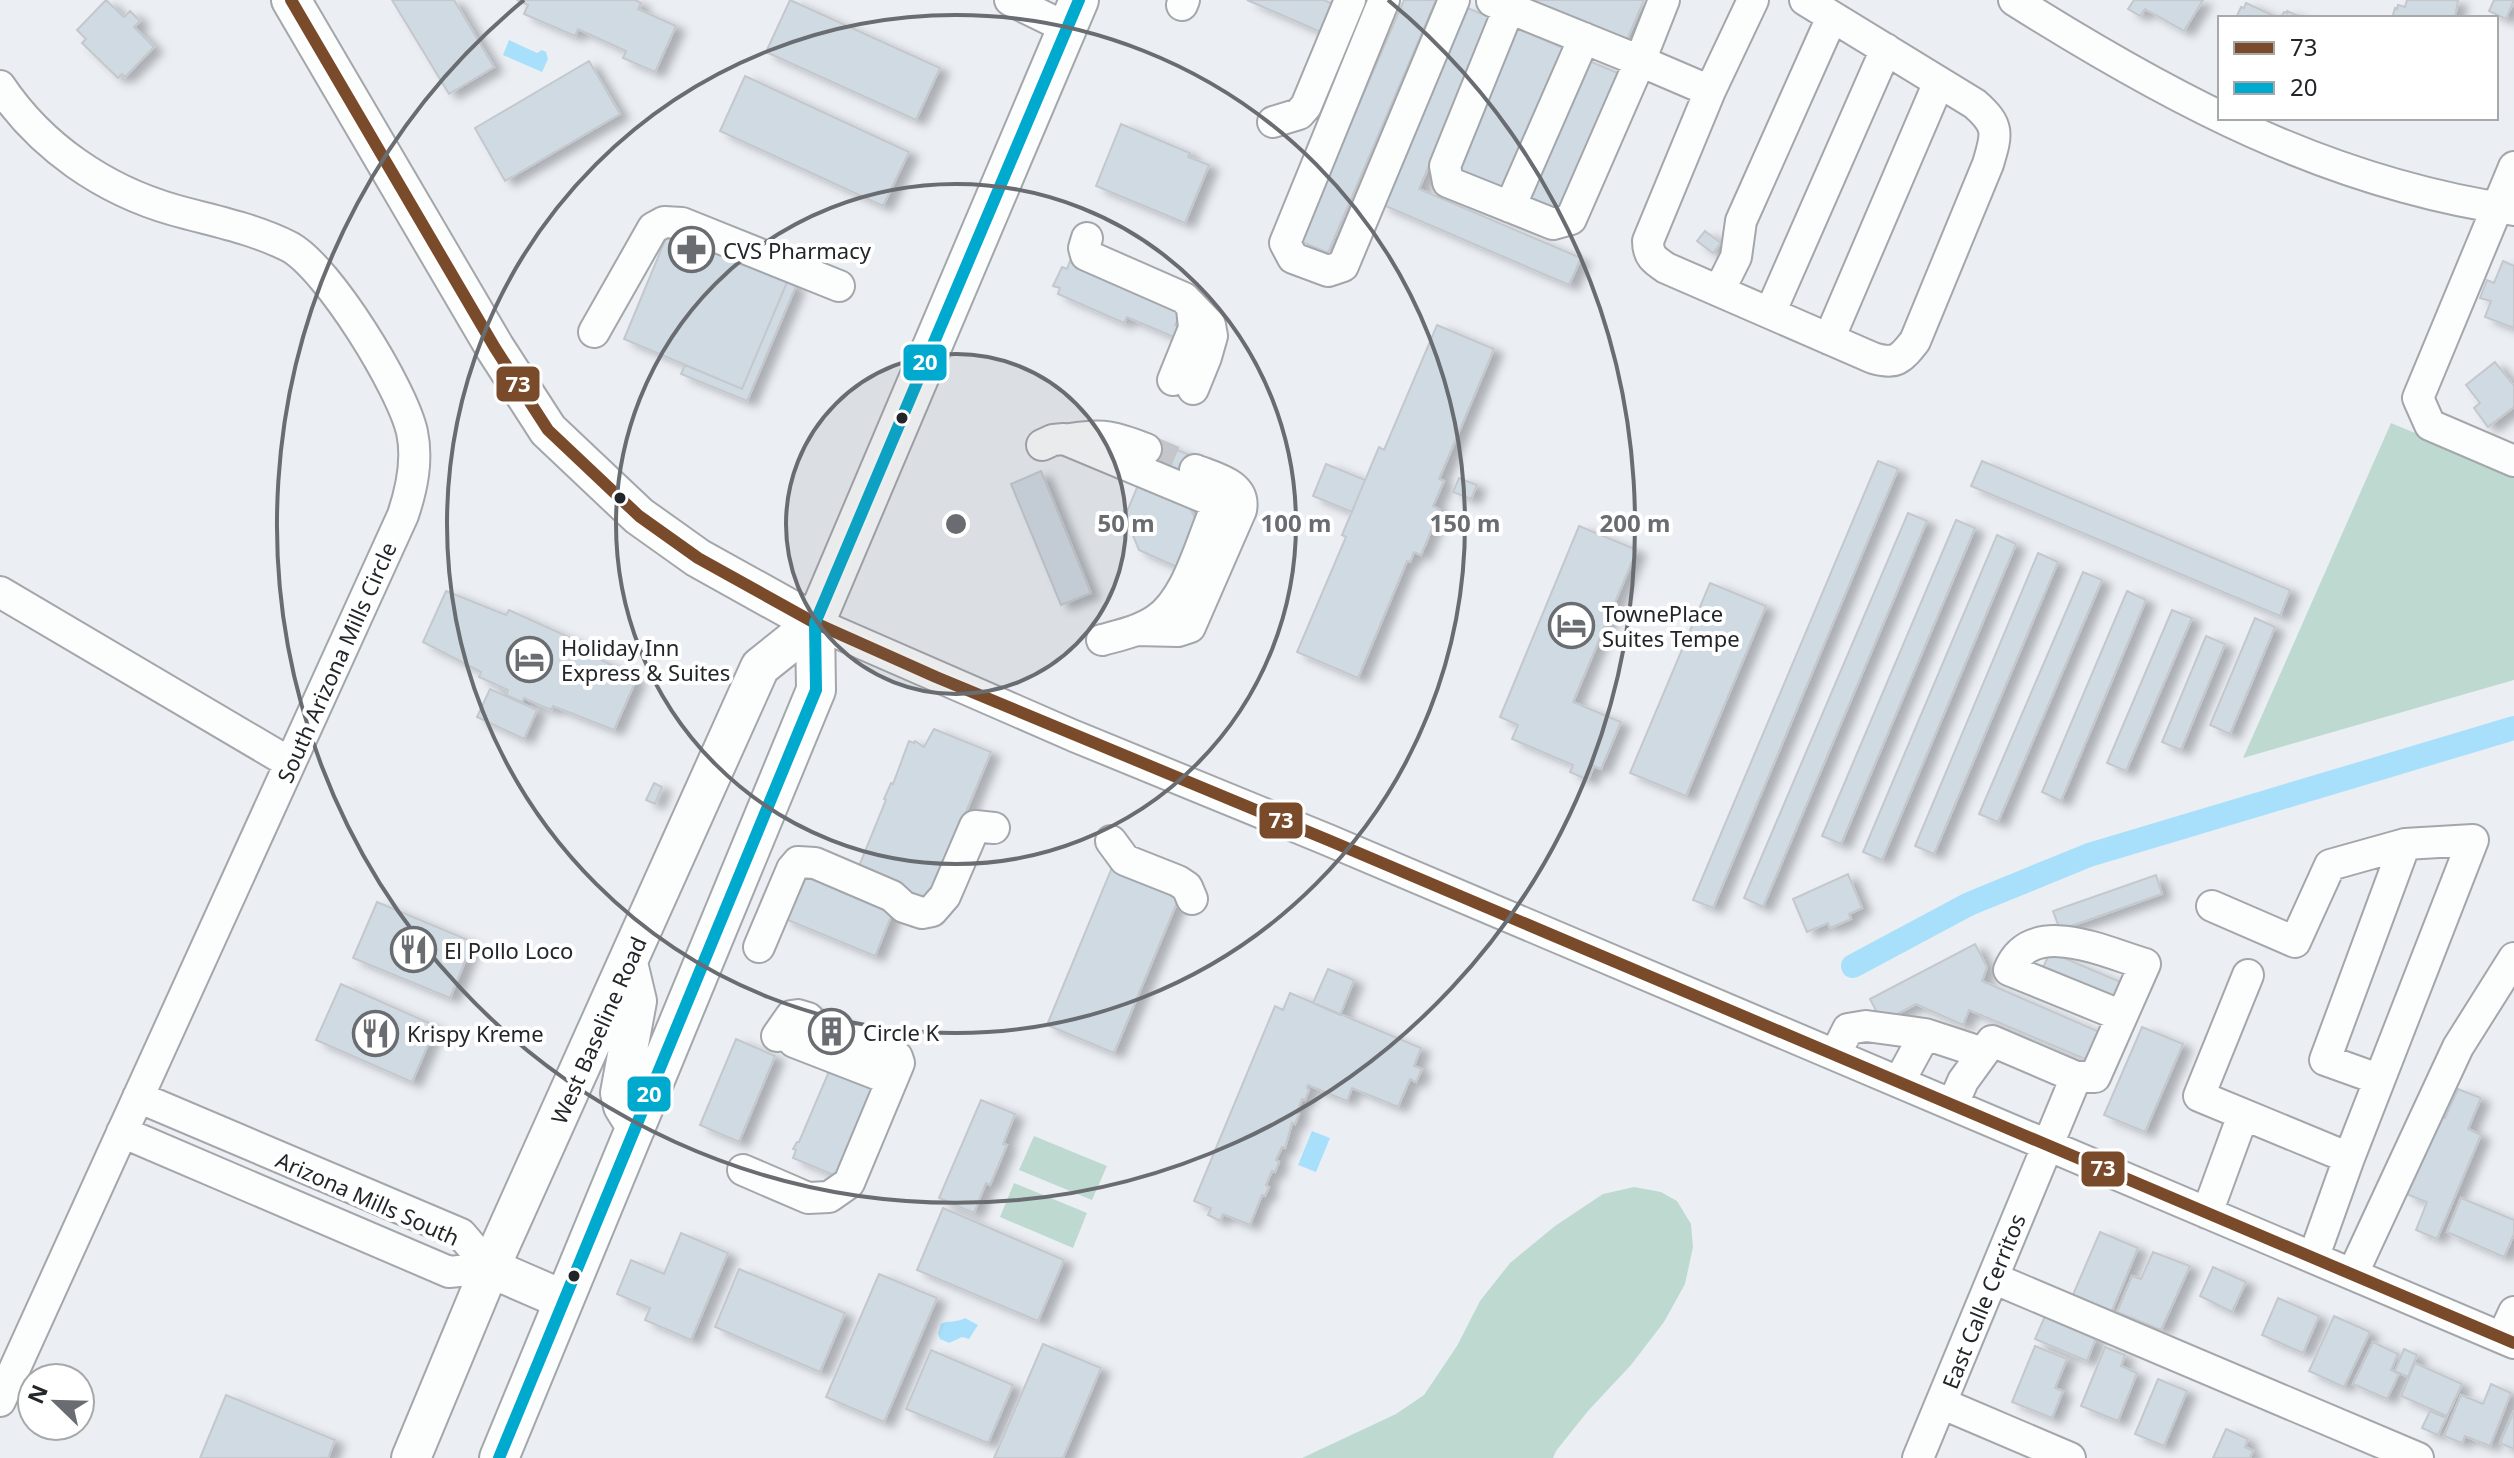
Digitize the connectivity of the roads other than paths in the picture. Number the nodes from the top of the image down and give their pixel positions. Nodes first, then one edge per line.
1 (291, 0) edge
2 (1010, 0) edge
3 (1350, 0) edge
4 (1384, 0) edge
5 (1454, 0) edge
6 (1664, 0) edge
7 (1753, 0) edge
8 (1805, 0) edge
9 (2014, 0) edge
10 (1499, 4) edge
11 (1073, 14) edge
12 (1832, 17) junction
13 (1584, 38) junction
14 (1886, 49) junction
15 (1640, 61) junction
16 (1939, 82) junction
17 (0, 86) edge
18 (1710, 91) junction
19 (2218, 118) edge
20 (2222, 120) edge
21 (1273, 122) dead end
22 (2514, 167) edge
23 (1510, 207) junction
24 (2505, 209) edge
25 (1087, 238) dead end
26 (839, 286) dead end
27 (1719, 291) junction
28 (1770, 313) junction
29 (594, 332) dead end
30 (1829, 339) junction
31 (1183, 384) dead end
32 (1146, 449) tunnel mouth
33 (2514, 461) edge
34 (1195, 470) tunnel mouth
35 (3, 601) edge
36 (815, 623) junction
37 (1136, 630) junction
38 (1102, 640) dead end
39 (290, 763) junction
40 (994, 828) dead end
41 (1111, 841) dead end
42 (2405, 844) junction
43 (1192, 899) dead end
44 (2212, 906) dead end
45 (759, 947) dead end
46 (2514, 958) edge
47 (628, 963) junction
48 (2248, 975) dead end
49 (2122, 1016) dead end
50 (793, 1032) dead end
51 (1925, 1034) junction
52 (859, 1040) tunnel mouth
53 (1983, 1053) junction
54 (1835, 1055) junction
55 (2076, 1077) junction
56 (2378, 1079) junction
57 (892, 1080) junction
58 (1899, 1082) junction
59 (138, 1097) junction
60 (1953, 1104) junction
61 (2243, 1115) junction
62 (636, 1127) junction
63 (122, 1132) junction
64 (2048, 1144) junction
65 (2349, 1158) junction
66 (743, 1170) dead end
67 (2207, 1213) junction
68 (2314, 1256) junction
69 (490, 1268) junction
70 (2353, 1273) junction
71 (1993, 1278) junction
72 (564, 1300) junction
73 (2510, 1331) edge
74 (0, 1401) edge
75 (1941, 1403) junction
76 (411, 1458) edge
77 (499, 1458) edge
78 (1918, 1458) edge
79 (2070, 1458) edge
80 (2418, 1458) edge

1 - 36 main road
2 - 11 street
3 - 21 street
4 - 5 street
6 - 15 street
7 - 18 street
8 - 12 street
9 - 19 street
10 - 13 street
10 - 23 street
11 - 36 main road, West Baseline Road
12 - 14 street
12 - 27 street
13 - 15 street
13 - 23 street
14 - 16 street
14 - 28 street
15 - 18 street
15 - 23 street
16 - 30 street
16 - 30 street
17 - 39 street, South Arizona Mills Circle
18 - 27 street
20 - 24 street
22 - 24 street
24 - 33 street
25 - 31 street
26 - 29 street
27 - 28 street
28 - 30 street
32 - 37 street
34 - 37 street
35 - 39 street
36 - 47 main road, West Baseline Road
36 - 54 street
36 - 62 main road, West Baseline Road
37 - 38 street
39 - 59 street, South Arizona Mills Circle
40 - 45 street
41 - 43 street
42 - 44 street
42 - 56 street
42 - 56 street
46 - 70 street
47 - 62 main road
47 - 69 main road, West Baseline Road
48 - 61 street
49 - 55 street
50 - 57 street
51 - 53 street
51 - 54 street
51 - 58 street
52 - 57 street
53 - 55 street
53 - 60 street
54 - 58 street
55 - 64 street, East Calle Cerritos
56 - 65 street
57 - 66 street
58 - 60 street
59 - 63 street, South Arizona Mills Circle
59 - 69 street, Arizona Mills South
60 - 64 street
61 - 65 street
61 - 67 street
62 - 72 main road, West Baseline Road
63 - 69 street, Arizona Mills South
63 - 74 street, South Arizona Mills Circle
64 - 67 street
64 - 71 street, East Calle Cerritos
65 - 68 street
67 - 68 street
68 - 70 street
69 - 72 main road
69 - 76 main road, West Baseline Road
70 - 73 street
71 - 75 street, East Calle Cerritos
71 - 80 street
72 - 77 main road, West Baseline Road
75 - 78 street, East Calle Cerritos
75 - 79 street

